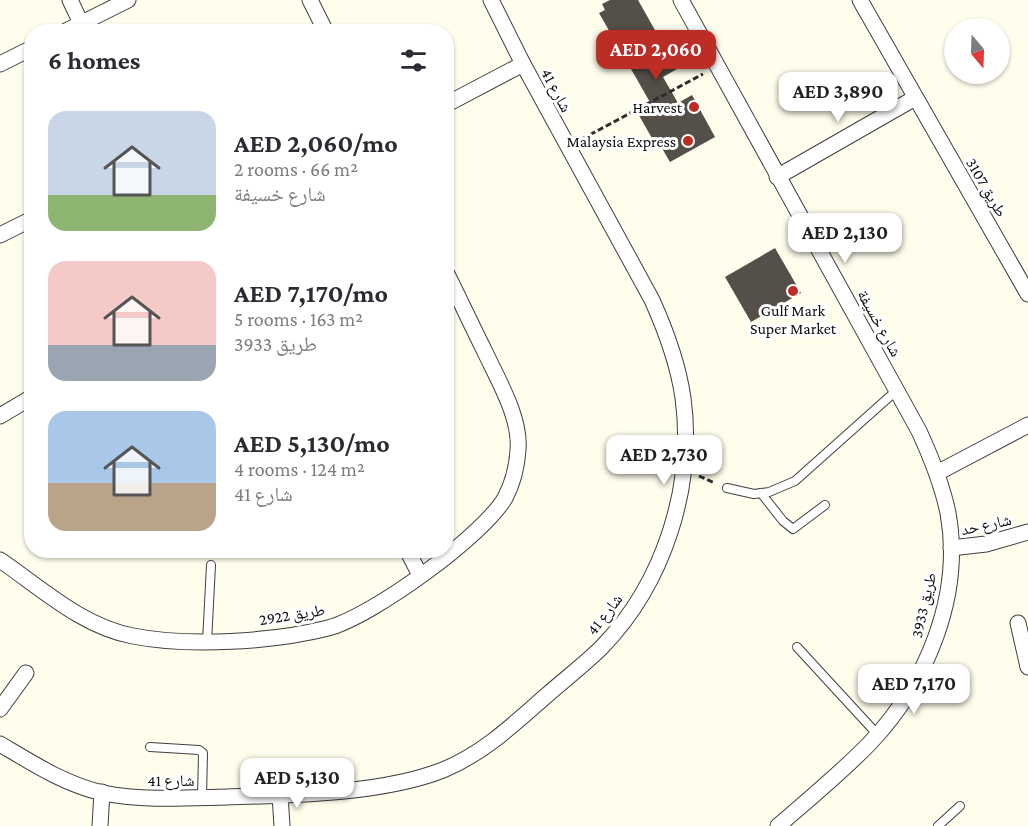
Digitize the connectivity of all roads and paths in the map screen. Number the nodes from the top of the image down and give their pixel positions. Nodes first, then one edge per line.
1 (70, 0) edge
2 (128, 0) edge
3 (310, 0) edge
4 (491, 0) edge
5 (681, 0) edge
6 (860, 0) edge
7 (81, 23) joint
8 (322, 24) edge
9 (24, 52) edge
10 (0, 64) edge
11 (523, 64) junction
12 (717, 66) junction
13 (915, 98) junction
14 (454, 100) edge
15 (568, 147) junction
16 (777, 177) junction
17 (24, 223) edge
18 (0, 235) edge
19 (454, 288) edge
20 (1028, 294) edge
21 (897, 390) junction
22 (24, 402) edge
23 (0, 416) edge
24 (1028, 425) edge
25 (684, 468) junction
26 (938, 473) junction
27 (726, 488) joint
28 (761, 493) junction
29 (825, 505) dead end
30 (1028, 532) edge
31 (951, 548) junction
32 (454, 551) edge
33 (411, 558) edge
34 (444, 558) edge
35 (0, 560) edge
36 (210, 565) dead end
37 (420, 575) junction
38 (1018, 623) dead end
39 (207, 642) junction
40 (797, 647) dead end
41 (1028, 667) edge
42 (26, 673) dead end
43 (0, 710) edge
44 (877, 734) junction
45 (0, 744) edge
46 (150, 747) dead end
47 (102, 792) junction
48 (280, 795) junction
49 (202, 798) junction
50 (960, 806) dead end
51 (100, 826) edge
52 (282, 826) edge
53 (778, 826) edge
54 (938, 826) edge

1 - 7 street
2 - 7 street
3 - 8 street
4 - 11 street, شارع 41
5 - 12 street, شارع خسيفة
6 - 13 street, طريق 3107
9 - 10 street
11 - 14 street
11 - 15 street, شارع 41
12 - 15 path
12 - 16 street, شارع خسيفة
13 - 16 street
13 - 20 street, طريق 3107
15 - 25 street, شارع 41
16 - 21 street, شارع خسيفة
17 - 18 street
19 - 32 street, طريق 2922
21 - 26 street, شارع خسيفة
21 - 28 lane
22 - 23 street
24 - 26 street
25 - 27 path
25 - 48 street, شارع 41
26 - 31 street, شارع خسيفة
27 - 28 lane
28 - 29 lane
30 - 31 street, شارع حد
31 - 44 street, طريق 3933
33 - 37 street
34 - 37 street, طريق 2922
35 - 39 street, طريق 2922
36 - 39 lane
37 - 39 street, طريق 2922
38 - 41 street
40 - 44 lane
42 - 43 street
44 - 53 street, طريق 3933
45 - 47 street, شارع 41
46 - 49 lane
47 - 49 street, شارع 41
47 - 51 street
48 - 49 street, شارع 41
48 - 52 street
50 - 54 lane

